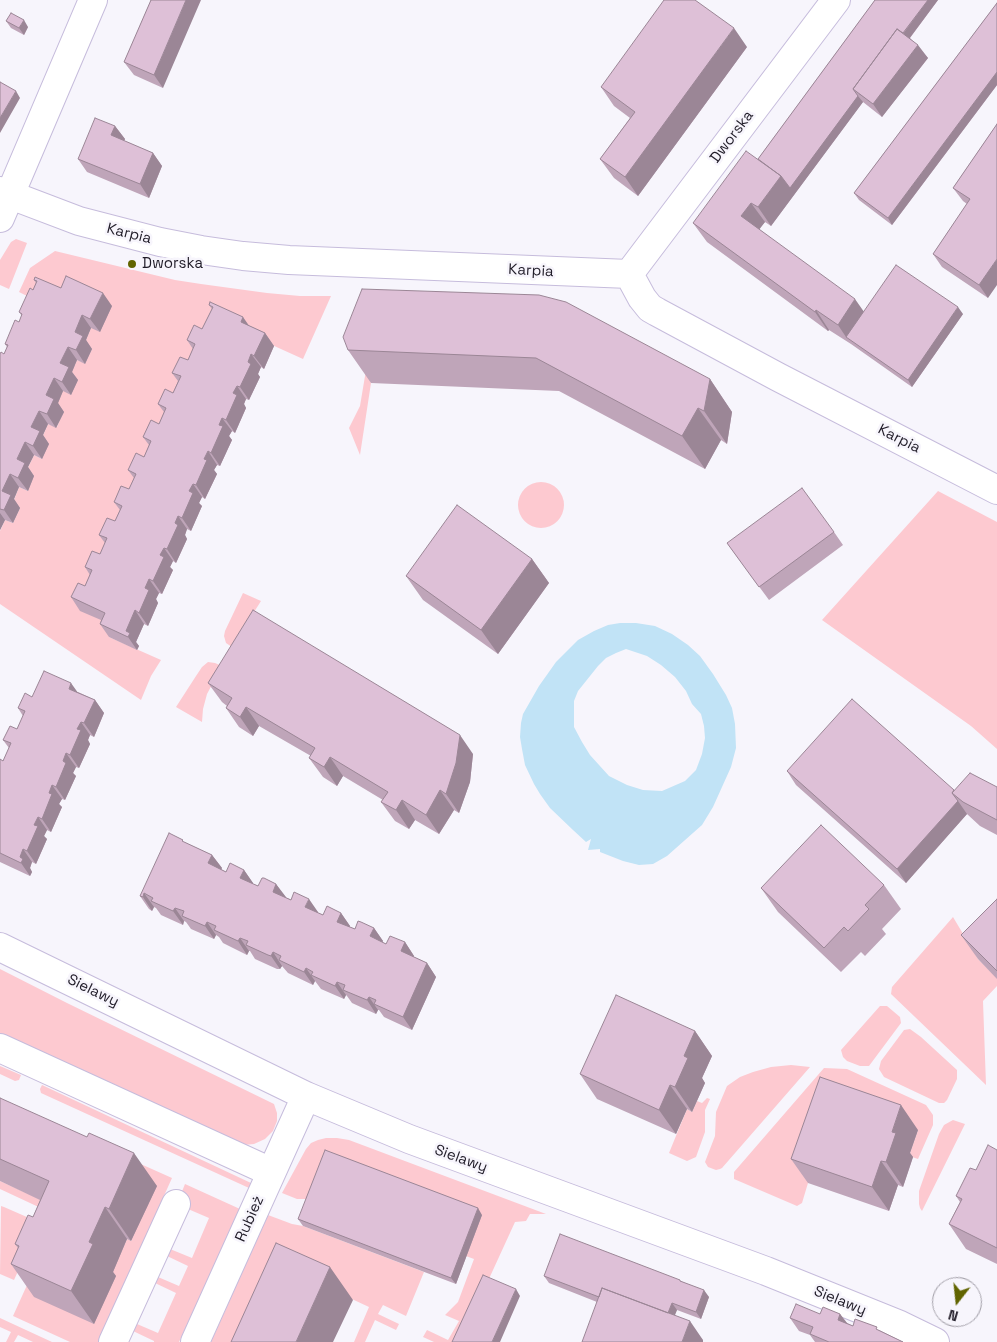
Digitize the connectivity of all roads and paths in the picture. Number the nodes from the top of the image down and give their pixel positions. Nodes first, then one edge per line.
1 (93, 0) edge
2 (836, 0) edge
3 (3, 202) edge
4 (629, 274) junction
5 (997, 490) edge
6 (0, 946) edge
7 (0, 1048) edge
8 (306, 1096) junction
9 (271, 1172) junction
10 (176, 1204) dead end
11 (113, 1342) edge
12 (195, 1342) edge
13 (935, 1342) edge

1 - 3 street, Karpia
2 - 4 street, Dworska
3 - 4 street, Karpia
4 - 5 street, Karpia
6 - 8 street, Sielawy
7 - 9 street
8 - 9 street, Rubież
8 - 13 street, Sielawy
9 - 12 street, Rubież
10 - 11 street

